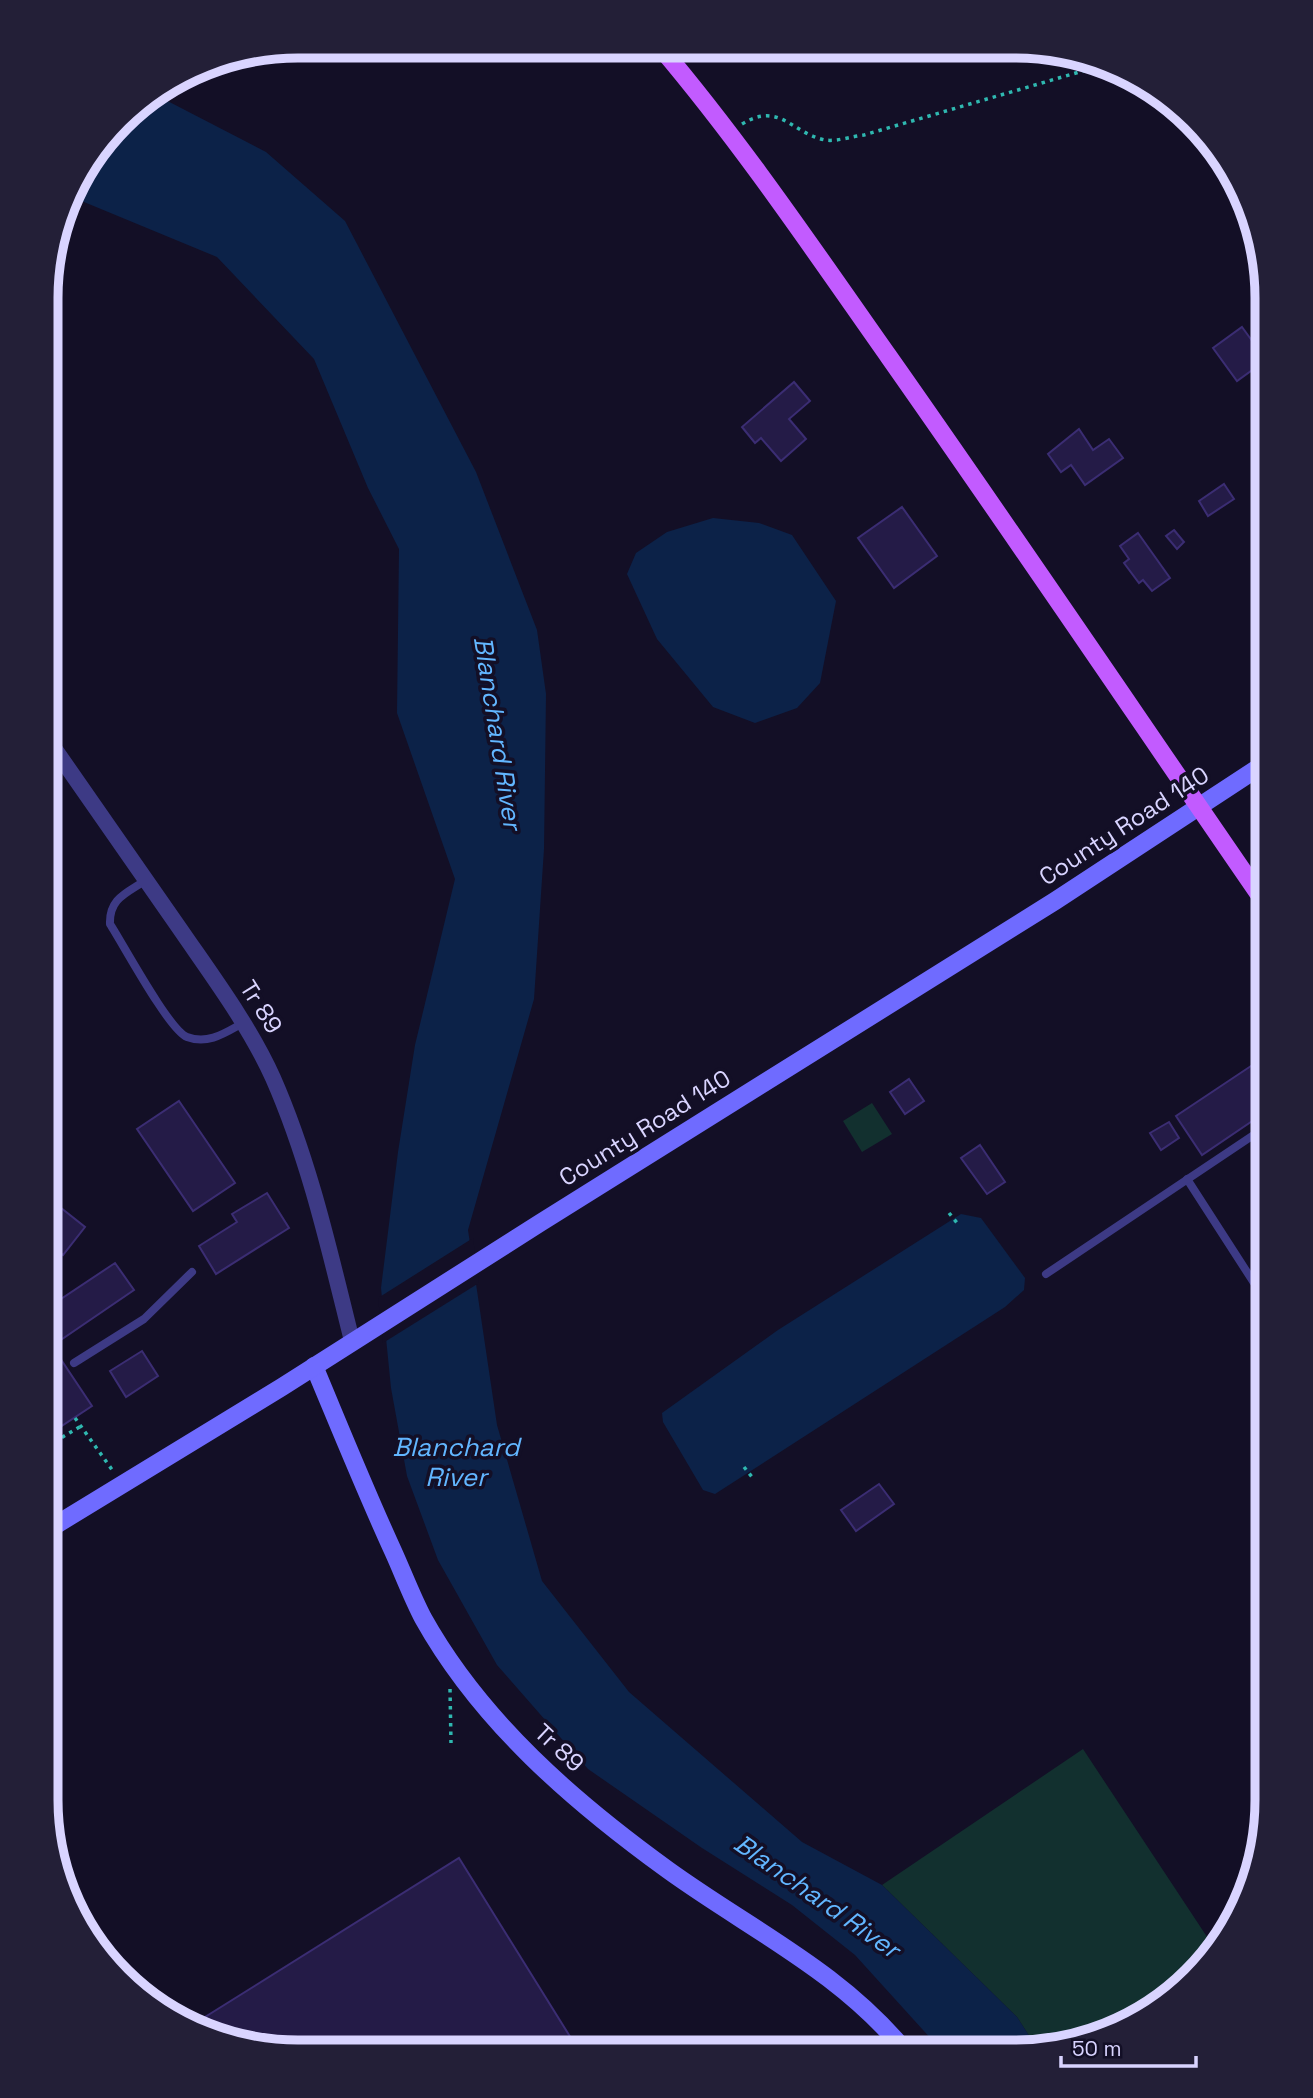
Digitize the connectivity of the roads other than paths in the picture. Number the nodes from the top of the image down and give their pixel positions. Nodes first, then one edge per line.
1 (669, 58) edge
2 (58, 754) edge
3 (1255, 770) edge
4 (1198, 807) junction
5 (146, 880) junction
6 (1255, 889) edge
7 (243, 1023) junction
8 (1255, 1134) edge
9 (1187, 1179) junction
10 (192, 1272) dead end
11 (1046, 1274) dead end
12 (1255, 1284) edge
13 (352, 1342) junction
14 (74, 1363) dead end
15 (314, 1366) junction
16 (58, 1524) edge
17 (895, 2040) edge

1 - 4 main road
2 - 5 street, Tr 89
3 - 4 street, County Road 140
4 - 6 main road
4 - 13 street, County Road 140
5 - 7 street, Tr 89
5 - 7 lane
7 - 13 street, Tr 89
8 - 9 lane
9 - 11 lane
9 - 12 lane
10 - 14 lane
13 - 15 street, County Road 140
15 - 16 street, County Road 140
15 - 17 street, Tr 89

